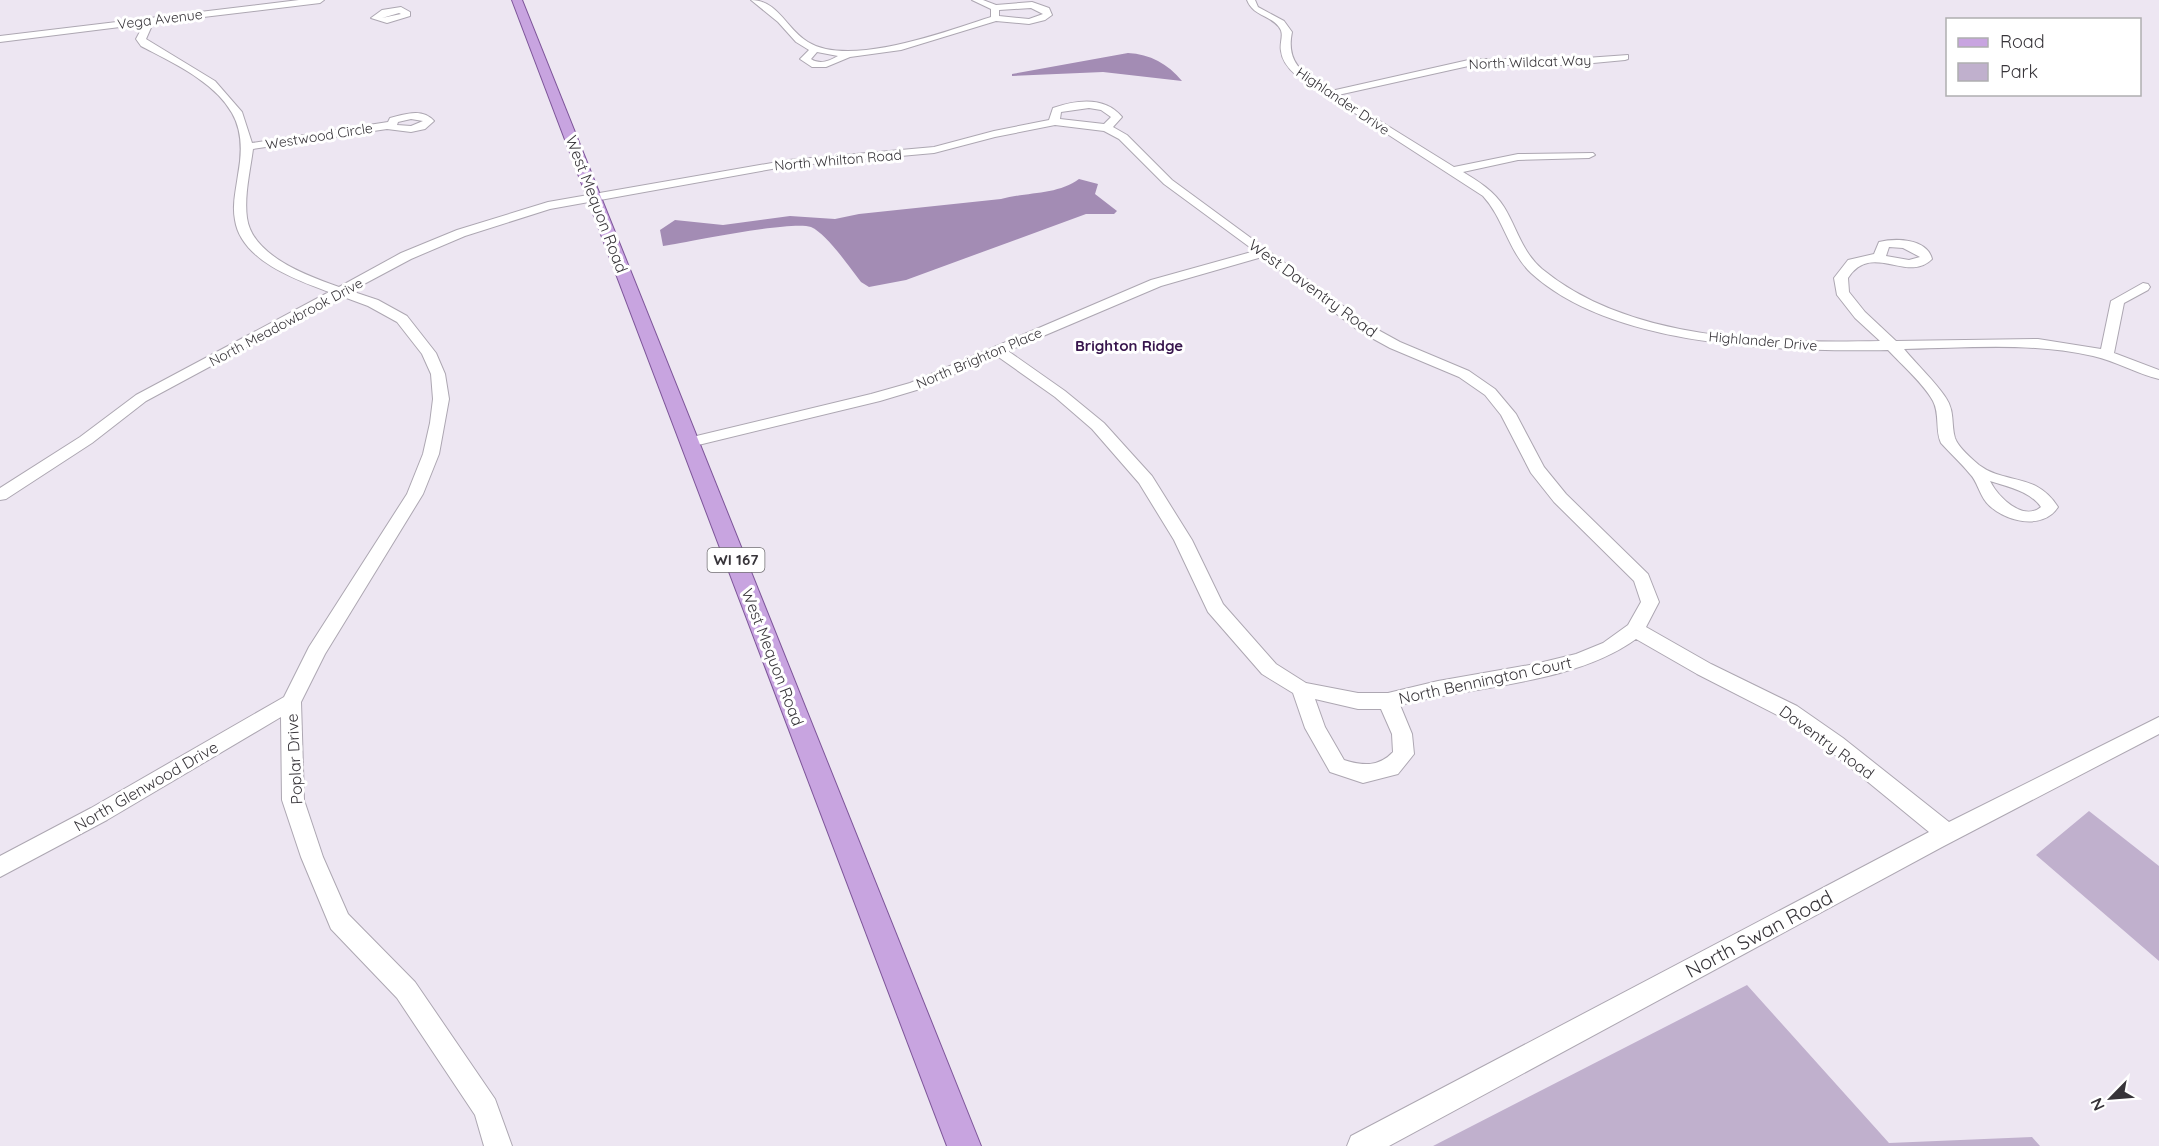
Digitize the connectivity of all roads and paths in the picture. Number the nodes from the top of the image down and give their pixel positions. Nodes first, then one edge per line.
1 (320, 0) edge
2 (518, 0) edge
3 (755, 0) edge
4 (976, 0) edge
5 (1251, 0) edge
6 (996, 8) junction
7 (996, 18) junction
8 (150, 21) junction
9 (0, 39) edge
10 (815, 49) junction
11 (849, 54) junction
12 (1625, 57) dead end
13 (1330, 94) junction
14 (1055, 122) junction
15 (1080, 124) joint
16 (390, 125) dead end
17 (1107, 128) junction
18 (249, 147) junction
19 (1589, 155) dead end
20 (1454, 170) junction
21 (594, 198) junction
22 (1263, 253) junction
23 (1879, 257) dead end
24 (2143, 287) dead end
25 (342, 291) junction
26 (1892, 345) junction
27 (997, 350) junction
28 (2107, 354) junction
29 (2159, 375) edge
30 (690, 442) junction
31 (1977, 471) dead end
32 (0, 495) edge
33 (1635, 630) junction
34 (1300, 689) junction
35 (1388, 701) junction
36 (291, 702) junction
37 (2159, 725) edge
38 (1947, 833) junction
39 (0, 867) edge
40 (498, 1146) edge
41 (964, 1146) edge
42 (1361, 1146) edge

1 - 8 street, Vega Avenue
2 - 21 main road, West Mequon Road / WI 167
3 - 10 street
4 - 6 street
5 - 13 street, Highlander Drive
6 - 7 street
6 - 7 street
7 - 11 street
8 - 9 street, Vega Avenue
8 - 18 street
10 - 11 street
10 - 11 street
12 - 13 street, North Wildcat Way
13 - 20 street, Highlander Drive
14 - 15 street, North Whilton Road
14 - 17 street
14 - 21 street, North Whilton Road
15 - 17 street, West Daventry Road
16 - 18 street, Westwood Circle
17 - 22 street, West Daventry Road
18 - 25 street, Poplar Drive
19 - 20 street
20 - 26 street, Highlander Drive
21 - 25 street, North Meadowbrook Drive
21 - 30 main road, West Mequon Road / WI 167
22 - 27 street, North Brighton Place
22 - 33 street, West Daventry Road
23 - 26 street
24 - 28 street
25 - 32 street, North Meadowbrook Drive
25 - 36 street, Poplar Drive
26 - 28 street, Highlander Drive
26 - 31 street
27 - 30 street, North Brighton Place
27 - 34 street
28 - 29 street, Highlander Drive
30 - 41 main road, West Mequon Road / WI 167
33 - 35 street, North Bennington Court
33 - 38 street, Daventry Road
34 - 35 street, North Bennington Court
34 - 35 street
36 - 39 street, North Glenwood Drive
36 - 40 street, Poplar Drive
37 - 38 street, North Swan Road
38 - 42 street, North Swan Road

